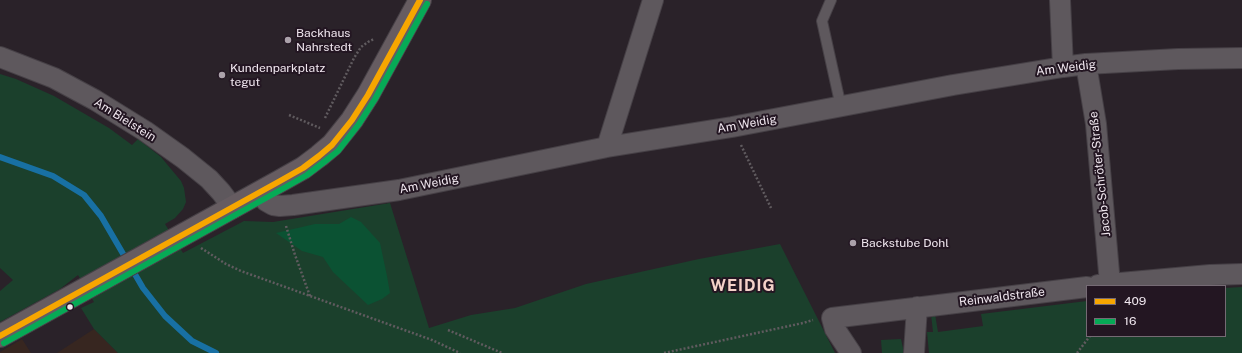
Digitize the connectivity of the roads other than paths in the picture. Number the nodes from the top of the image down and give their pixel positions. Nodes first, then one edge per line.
1 (420, 0) edge
2 (653, 0) edge
3 (831, 0) edge
4 (1060, 0) edge
5 (0, 57) edge
6 (1242, 58) edge
7 (1086, 64) junction
8 (1063, 67) junction
9 (840, 107) junction
10 (607, 147) junction
11 (260, 192) junction
12 (233, 208) junction
13 (1242, 274) edge
14 (1101, 285) edge
15 (1086, 287) edge
16 (917, 307) junction
17 (0, 336) edge
18 (851, 353) edge
19 (914, 353) edge

1 - 11 main road
2 - 10 street
3 - 9 lane
4 - 8 street
5 - 12 street, Am Bielstein
6 - 7 street, Am Weidig
7 - 8 street, Am Weidig
7 - 14 street, Jacob-Schröter-Straße
8 - 9 street, Am Weidig
9 - 10 street, Am Weidig
10 - 11 street, Am Weidig
11 - 12 main road
12 - 17 main road
13 - 14 street
15 - 16 street, Reinwaldstraße
16 - 18 street, Reinwaldstraße
16 - 19 street

